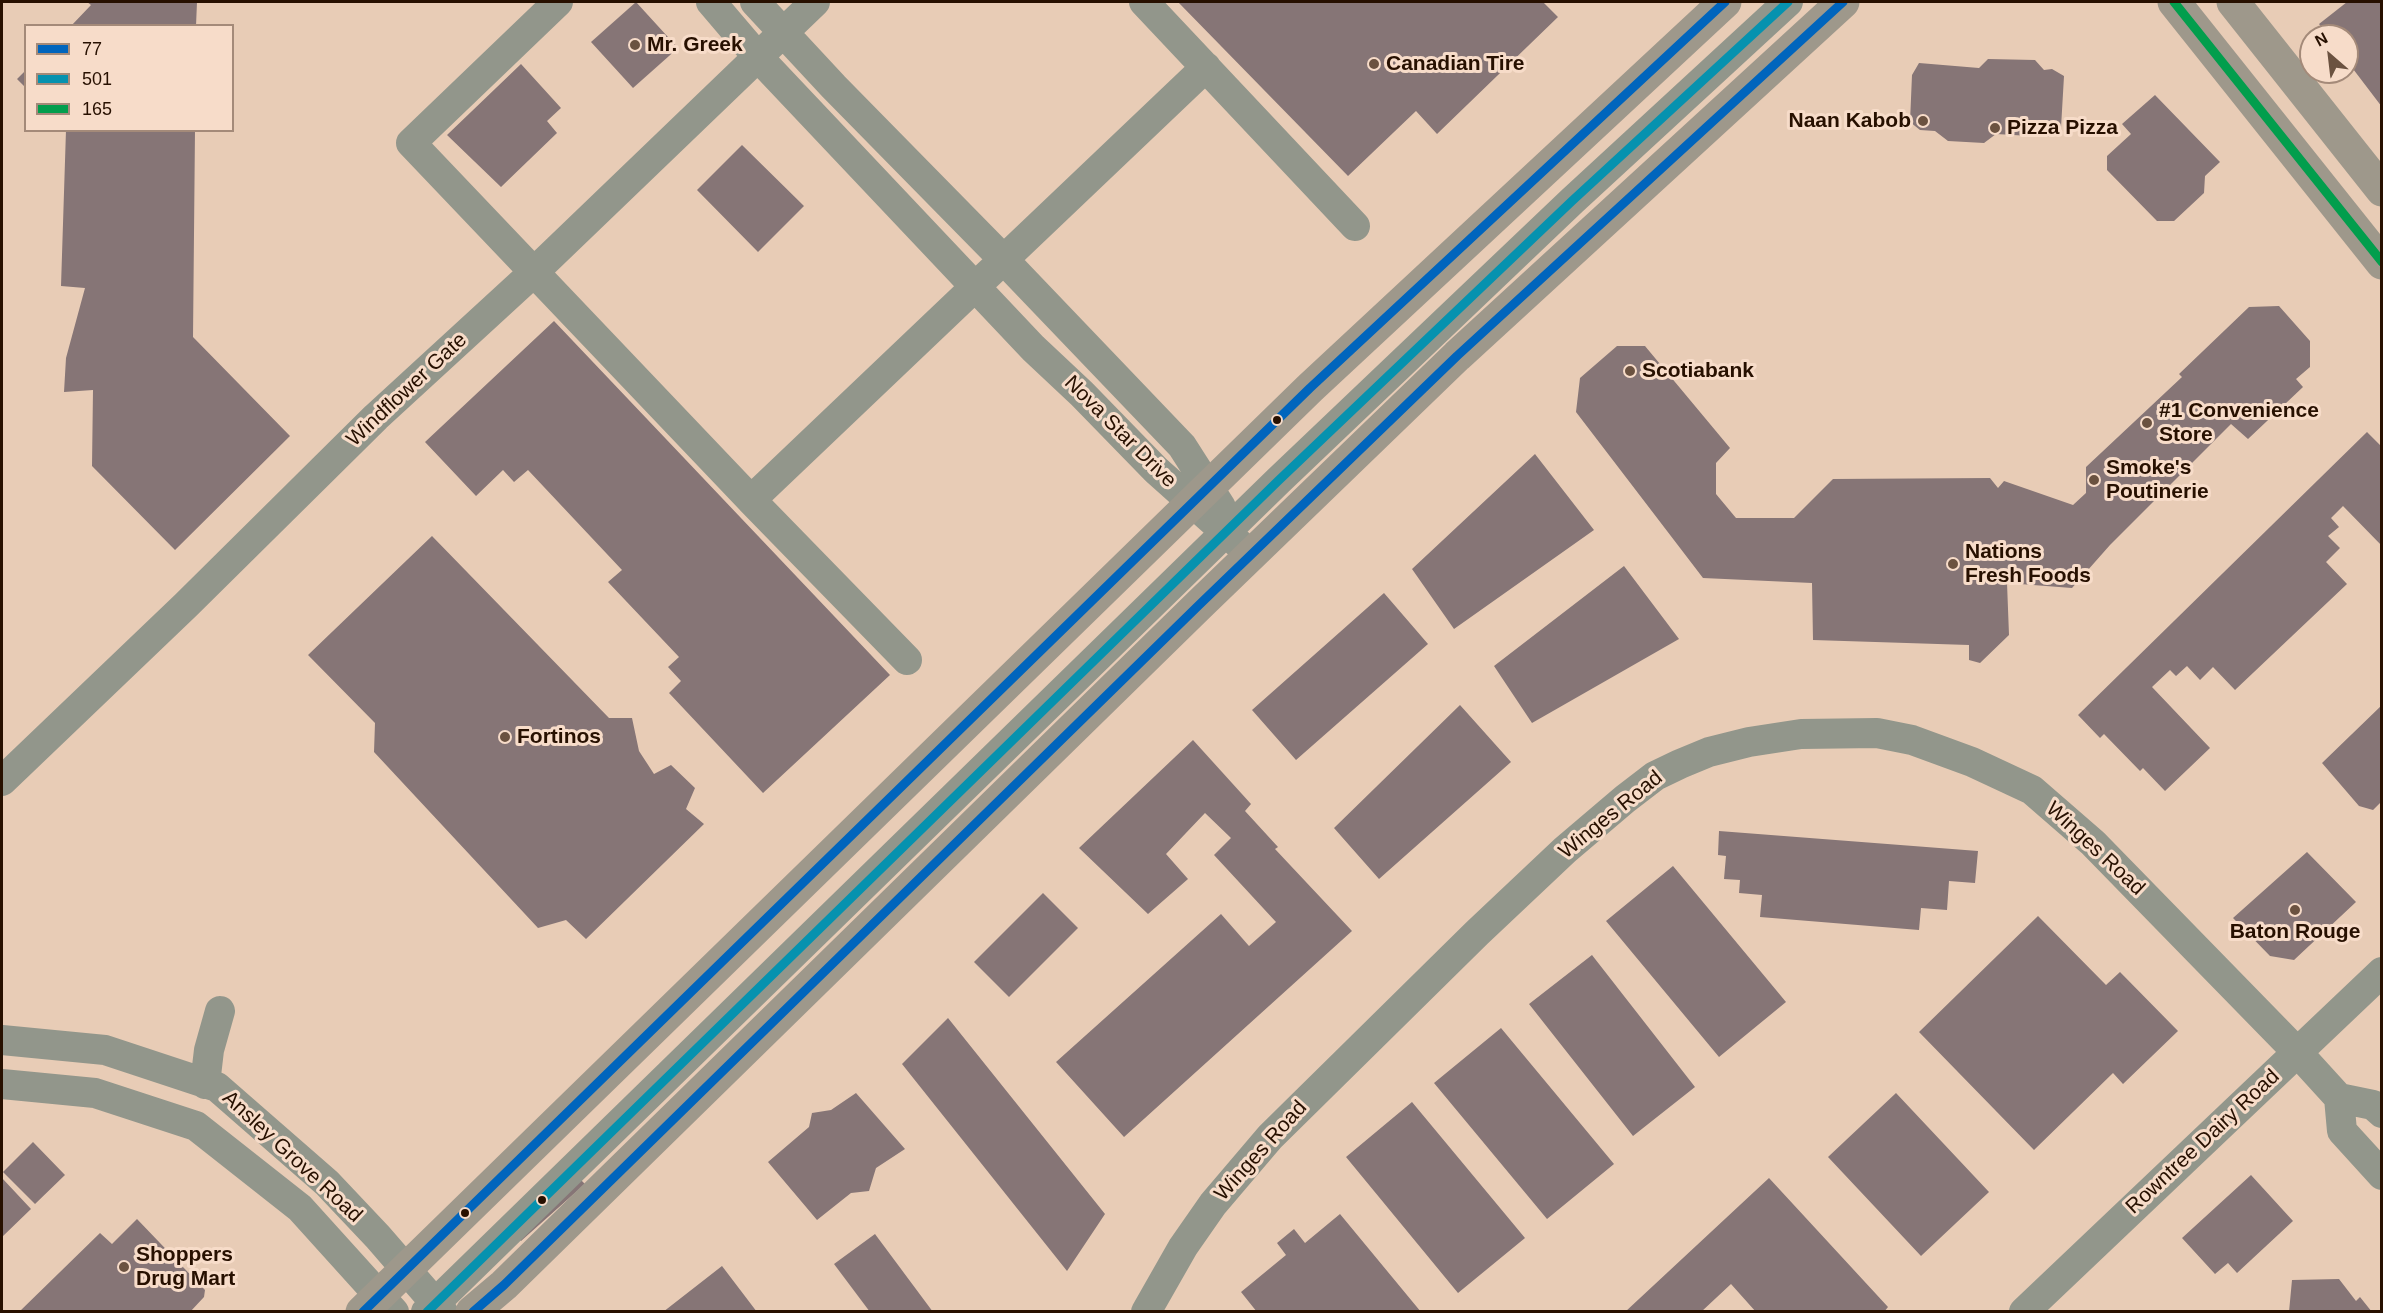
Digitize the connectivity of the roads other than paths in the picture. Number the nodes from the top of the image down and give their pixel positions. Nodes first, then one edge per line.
1 (558, 2) edge
2 (711, 2) edge
3 (756, 2) edge
4 (816, 2) edge
5 (1144, 2) edge
6 (1725, 2) edge
7 (1788, 2) edge
8 (1843, 2) edge
9 (2174, 2) edge
10 (2233, 2) edge
11 (783, 32) junction
12 (757, 56) junction
13 (1206, 67) junction
14 (2382, 190) edge
15 (1355, 226) dead end
16 (1005, 260) junction
17 (2382, 263) edge
18 (534, 272) junction
19 (975, 287) junction
20 (1200, 495) junction
21 (751, 501) junction
22 (1229, 529) junction
23 (1251, 555) junction
24 (907, 660) dead end
25 (2, 781) edge
26 (2382, 972) edge
27 (220, 1011) dead end
28 (2, 1040) edge
29 (2298, 1053) junction
30 (2, 1084) edge
31 (205, 1084) junction
32 (2339, 1098) junction
33 (2382, 1113) edge
34 (2382, 1175) edge
35 (406, 1269) junction
36 (378, 1306) edge
37 (435, 1308) edge
38 (472, 1311) edge
39 (1146, 1311) edge
40 (2024, 1311) edge

1 - 18 street
2 - 12 street, Nova Star Drive
3 - 11 street, Nova Star Drive
4 - 11 street, Windflower Gate
5 - 13 street
6 - 20 main road
7 - 22 street
8 - 23 main road
9 - 17 main road
10 - 14 main road
11 - 12 street, Windflower Gate
11 - 16 street, Nova Star Drive
12 - 18 street, Windflower Gate
12 - 19 street, Nova Star Drive
13 - 15 street
13 - 16 street
16 - 19 street
16 - 20 street, Nova Star Drive
18 - 21 street
18 - 25 street, Windflower Gate
19 - 20 street, Nova Star Drive
19 - 21 street
20 - 22 street, Nova Star Drive
20 - 35 main road
21 - 24 street
22 - 23 street, Nova Star Drive
22 - 37 street
23 - 38 main road
26 - 29 street, Rowntree Dairy Road
27 - 31 street
28 - 31 street, Ansley Grove Road
29 - 32 street, Winges Road
29 - 39 street, Winges Road
29 - 40 street, Rowntree Dairy Road
30 - 36 street, Ansley Grove Road
31 - 35 street, Ansley Grove Road
32 - 33 street
32 - 34 street
35 - 36 main road
35 - 37 street, Ansley Grove Road

